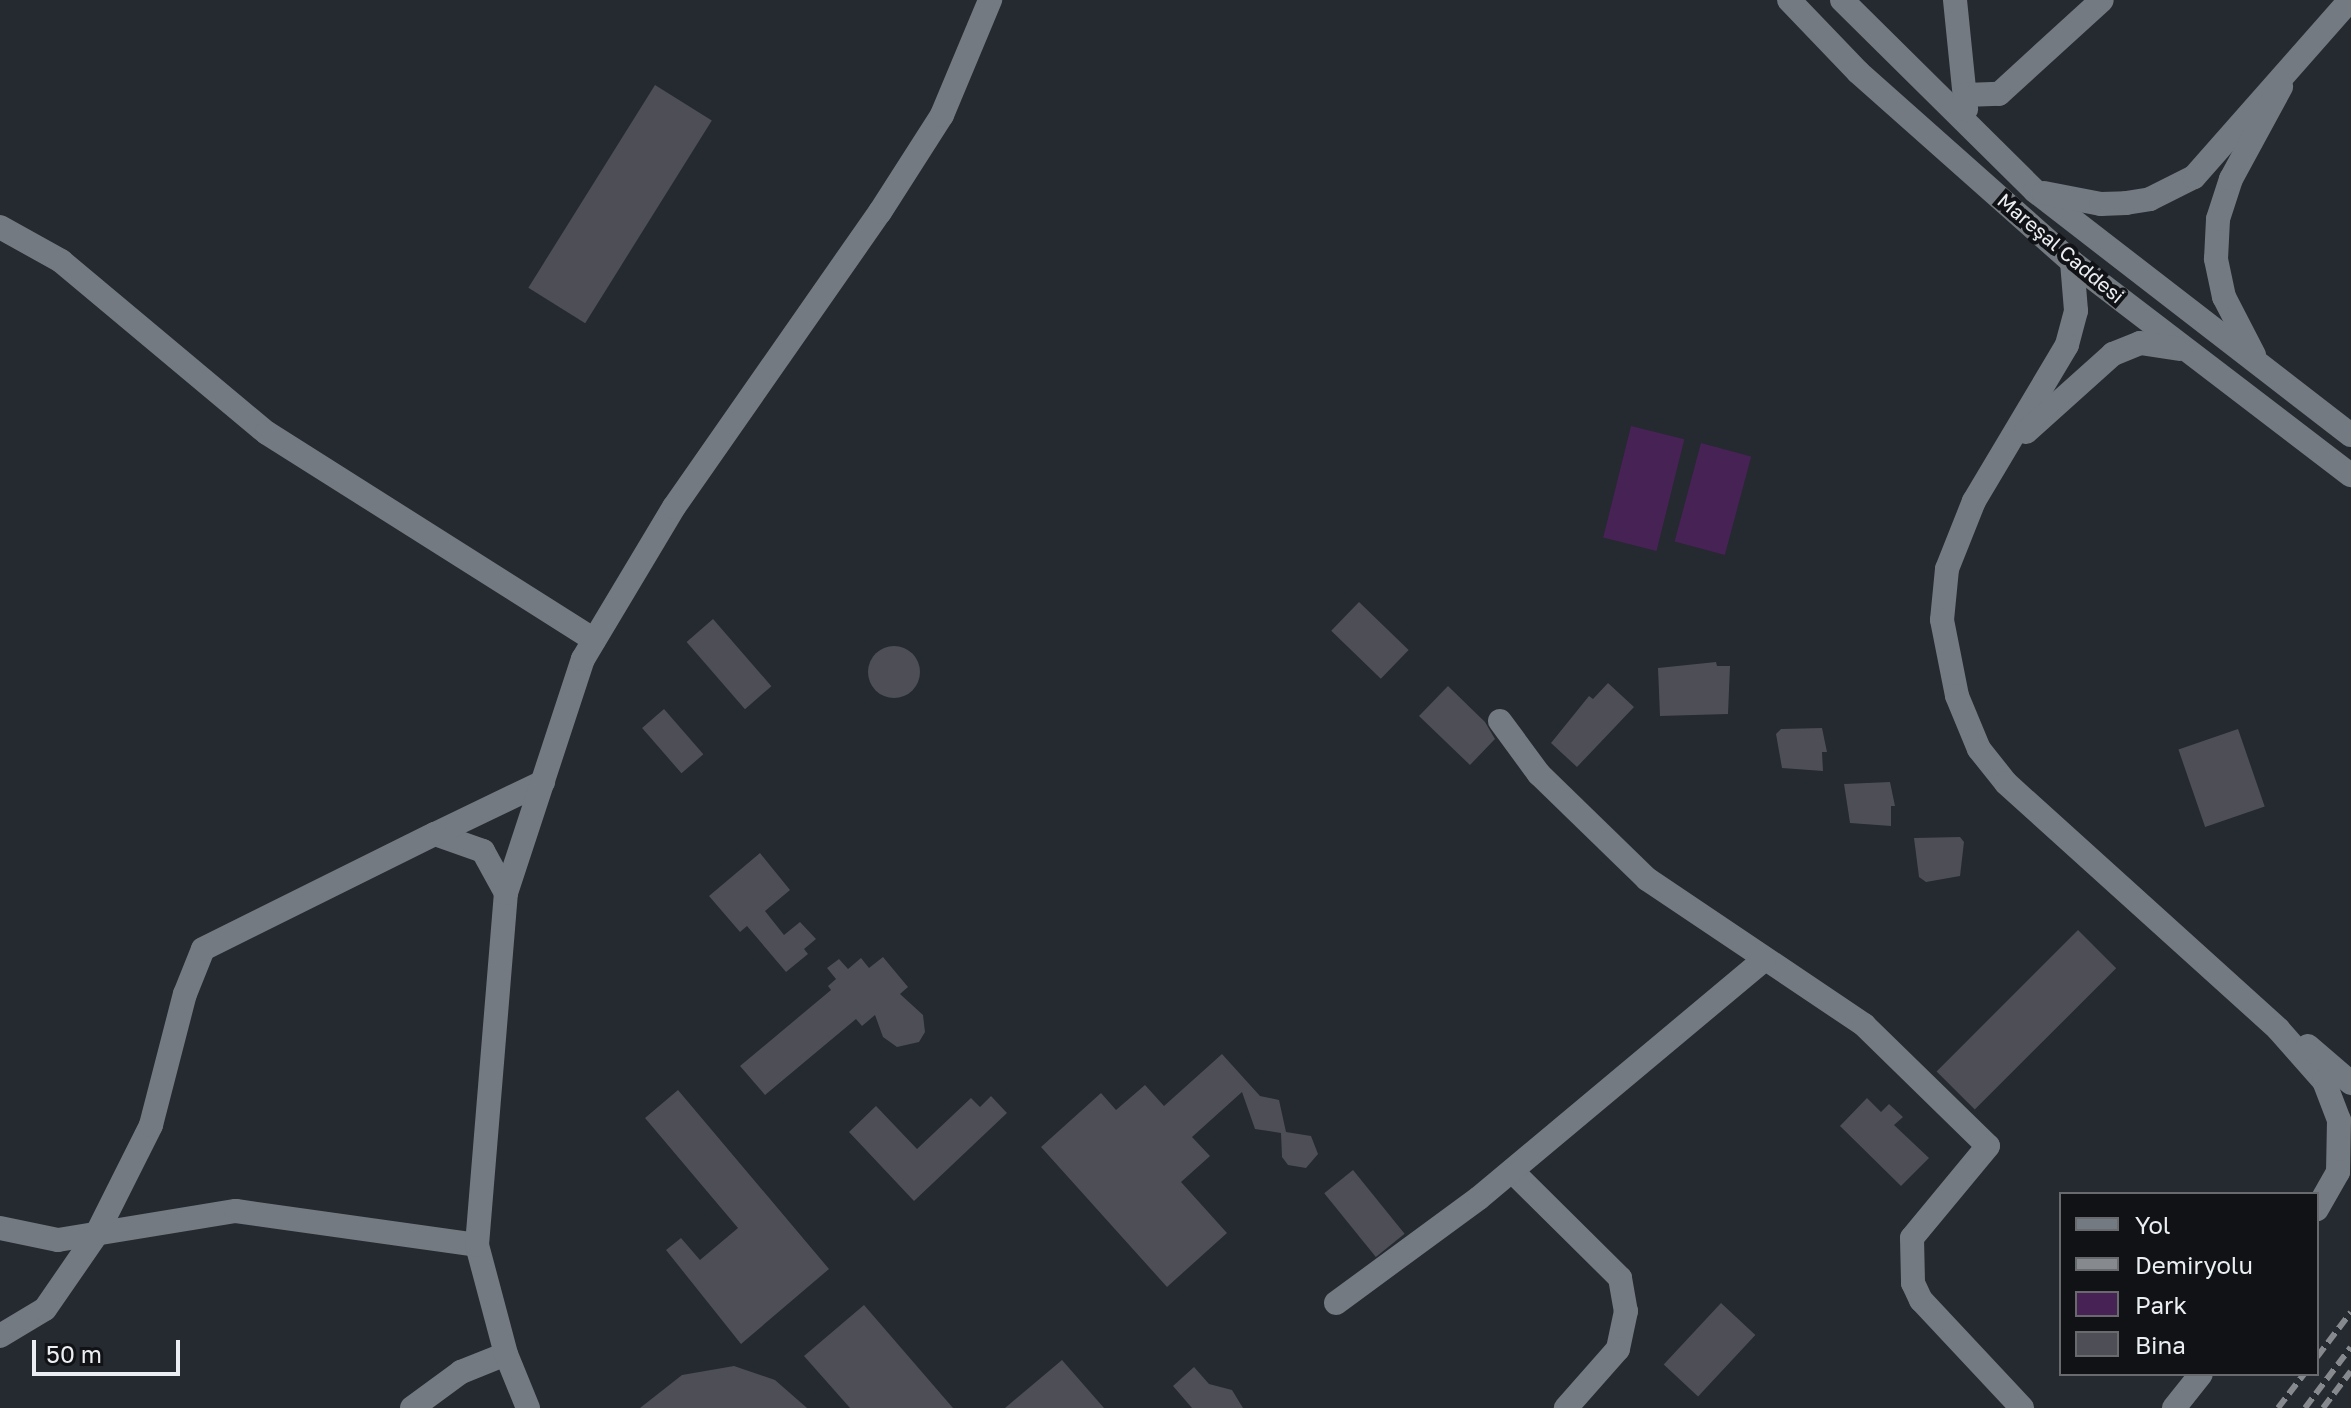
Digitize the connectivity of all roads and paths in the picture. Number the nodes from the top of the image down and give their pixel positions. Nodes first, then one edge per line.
1 (990, 0) edge
2 (1789, 0) edge
3 (1842, 0) edge
4 (1955, 0) edge
5 (2102, 0) edge
6 (2350, 0) edge
7 (2284, 81) junction
8 (1965, 95) junction
9 (1966, 124) junction
10 (2035, 191) junction
11 (0, 227) edge
12 (2072, 262) junction
13 (2194, 355) junction
14 (2261, 366) junction
15 (2351, 435) edge
16 (2012, 444) junction
17 (2351, 475) edge
18 (594, 640) junction
19 (1500, 721) dead end
20 (543, 782) junction
21 (435, 834) junction
22 (506, 893) junction
23 (1764, 960) junction
24 (2278, 1029) junction
25 (2351, 1083) edge
26 (1512, 1171) junction
27 (2351, 1172) edge
28 (2319, 1205) edge
29 (2319, 1212) edge
30 (0, 1228) edge
31 (96, 1235) junction
32 (477, 1245) junction
33 (1336, 1303) dead end
34 (0, 1336) edge
35 (506, 1354) junction
36 (2199, 1376) edge
37 (412, 1408) edge
38 (528, 1408) edge
39 (1566, 1408) edge
40 (2022, 1408) edge
41 (2174, 1408) edge

1 - 18 street
2 - 12 street, Mareşal Caddesi
3 - 9 street, Mareşal Caddesi
4 - 8 street
5 - 8 street
6 - 7 street
7 - 10 street
7 - 14 street
8 - 9 street
9 - 10 street, Mareşal Caddesi
10 - 14 street, Mareşal Caddesi
11 - 18 street
12 - 13 street, Mareşal Caddesi
12 - 16 street
13 - 16 street
13 - 17 street, Mareşal Caddesi
14 - 15 street, Mareşal Caddesi
16 - 24 street
18 - 20 street
19 - 23 street
20 - 21 street
20 - 22 street
21 - 22 street
21 - 31 street
22 - 32 street
23 - 26 street
23 - 40 street
24 - 25 street
24 - 28 street
26 - 33 street
26 - 39 street
27 - 29 street
30 - 31 street
31 - 32 street
31 - 34 street
32 - 35 street
35 - 37 street
35 - 38 street
36 - 41 street

